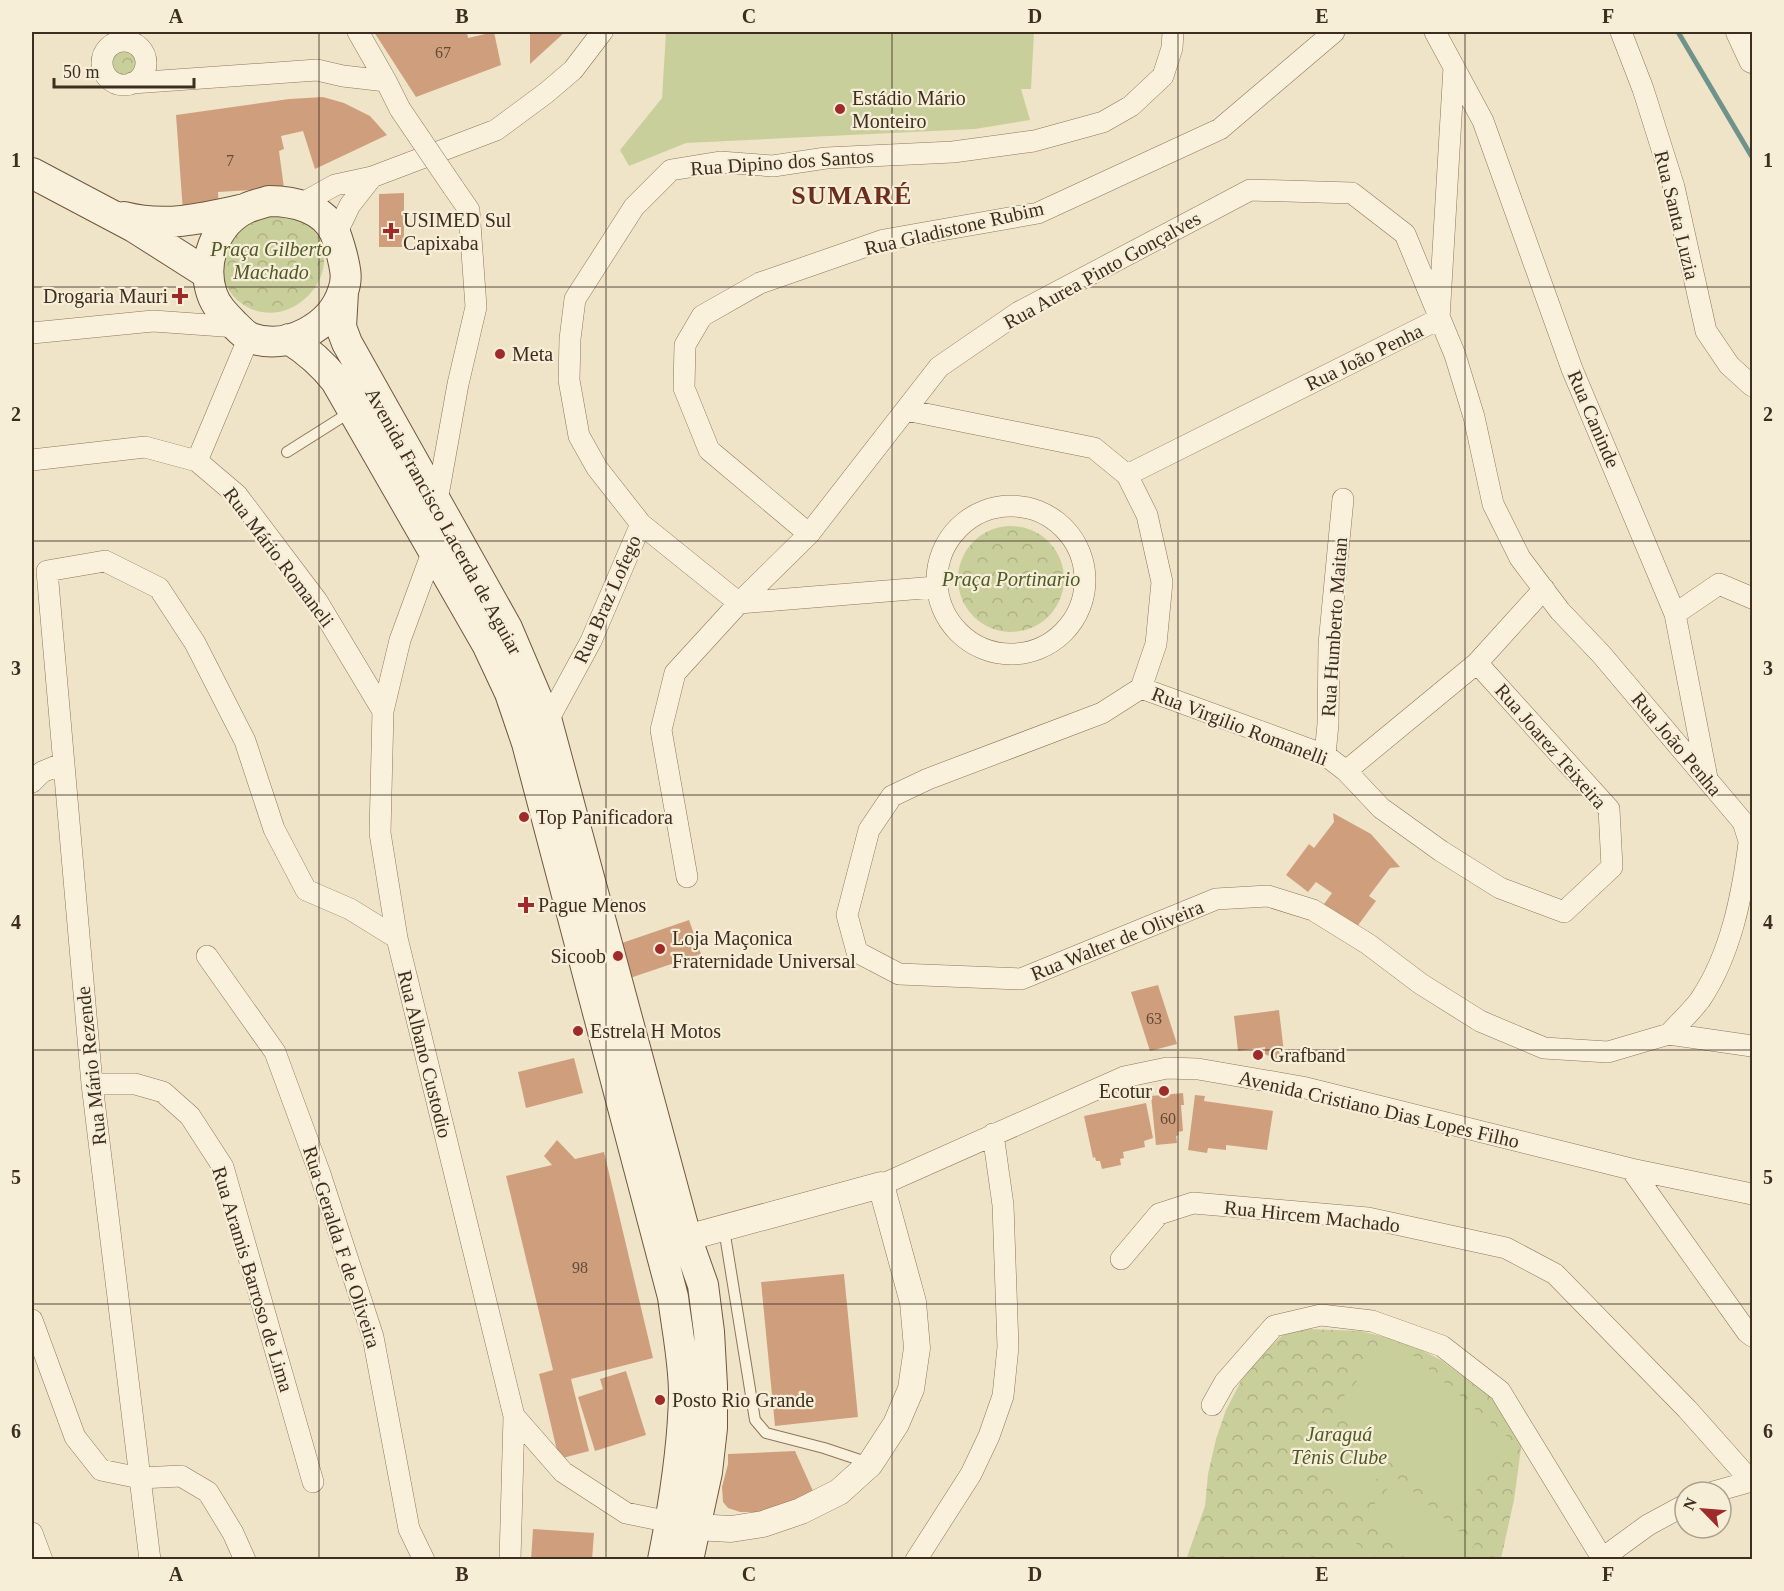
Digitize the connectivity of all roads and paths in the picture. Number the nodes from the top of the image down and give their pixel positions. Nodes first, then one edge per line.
1 (358, 32) edge
2 (1173, 32) edge
3 (1334, 32) edge
4 (1435, 32) edge
5 (1621, 32) edge
6 (1739, 32) edge
7 (599, 34) edge
8 (116, 38) edge
9 (1752, 60) edge
10 (1454, 66) junction
11 (386, 81) junction
12 (132, 83) junction
13 (32, 173) edge
14 (372, 177) junction
15 (301, 204) junction
16 (245, 209) junction
17 (107, 212) junction
18 (336, 234) junction
19 (210, 283) junction
20 (343, 292) junction
21 (1439, 320) junction
22 (153, 321) junction
23 (243, 332) junction
24 (32, 333) edge
25 (289, 339) junction
26 (1752, 386) edge
27 (906, 410) junction
28 (352, 411) junction
29 (287, 452) dead end
30 (32, 460) edge
31 (198, 461) junction
32 (1127, 475) junction
33 (1343, 499) dead end
34 (437, 501) junction
35 (1493, 504) joint
36 (641, 524) junction
37 (809, 534) junction
38 (433, 550) junction
39 (936, 587) junction
40 (1544, 589) junction
41 (1752, 598) edge
42 (739, 603) junction
43 (1675, 614) junction
44 (1477, 663) junction
45 (1141, 688) junction
46 (382, 711) junction
47 (547, 722) junction
48 (1325, 755) junction
49 (63, 763) junction
50 (1346, 771) junction
51 (1707, 780) junction
52 (32, 782) edge
53 (1750, 846) edge
54 (687, 878) dead end
55 (397, 938) junction
56 (207, 956) dead end
57 (1669, 1035) junction
58 (1752, 1046) edge
59 (92, 1084) junction
60 (993, 1134) junction
61 (1631, 1169) junction
62 (880, 1185) junction
63 (1752, 1194) edge
64 (724, 1229) junction
65 (672, 1242) junction
66 (1121, 1259) dead end
67 (32, 1320) edge
68 (1752, 1336) edge
69 (1212, 1405) dead end
70 (514, 1416) junction
71 (870, 1464) junction
72 (140, 1478) junction
73 (1751, 1481) edge
74 (314, 1482) dead end
75 (1733, 1486) edge
76 (1673, 1511) edge
77 (683, 1524) junction
78 (32, 1533) edge
79 (1601, 1559) edge
80 (42, 1560) edge
81 (150, 1560) edge
82 (244, 1560) edge
83 (424, 1560) edge
84 (510, 1560) edge
85 (663, 1560) edge
86 (688, 1560) edge
87 (916, 1560) edge

1 - 11 street
2 - 36 street, Rua Dipino dos Santos
3 - 37 street, Rua Gladistone Rubim
4 - 10 street, Rua Caninde
5 - 26 street, Rua Santa Luzia
6 - 9 street
7 - 14 street
8 - 12 street
8 - 12 street
10 - 21 street, Rua João Penha
10 - 43 street, Rua Caninde
11 - 12 street
11 - 34 street, bridge
13 - 17 main road
14 - 15 street
14 - 18 street
15 - 16 main road
15 - 18 main road
16 - 17 main road
16 - 19 main road
17 - 19 main road
18 - 20 main road
19 - 22 street
19 - 23 main road
20 - 25 main road
20 - 34 main road, Avenida Francisco Lacerda de Aguiar
21 - 27 street, Rua Aurea Pinto Gonçalves
21 - 32 street, Rua João Penha
21 - 35 street, Rua Aurea Pinto Gonçalves
22 - 23 street
22 - 24 street
23 - 25 main road
23 - 31 street
25 - 28 main road, Avenida Francisco Lacerda de Aguiar
27 - 32 street
27 - 37 street, Rua Aurea Pinto Gonçalves
28 - 29 lane
28 - 38 main road, Avenida Francisco Lacerda de Aguiar
30 - 31 street, Rua Mário Romaneli
31 - 46 street, Rua Mário Romaneli
32 - 45 street
33 - 48 street, Rua Humberto Maitan
34 - 47 main road, Avenida Francisco Lacerda de Aguiar
35 - 40 street, Rua João Penha
36 - 42 street, Rua Braz Lofego
36 - 47 street, Rua Braz Lofego
37 - 42 street, Rua Aurea Pinto Gonçalves
38 - 46 street, Rua Albano Custodio
38 - 65 main road, Avenida Francisco Lacerda de Aguiar
39 - 39 street
39 - 42 street
40 - 44 street, Rua Virgilio Romanelli
40 - 51 street, Rua João Penha
41 - 43 street
42 - 54 street, Rua Aurea Pinto Gonçalves
43 - 51 street, Rua Caninde
44 - 50 street, Rua Virgilio Romanelli
44 - 50 street, Rua Joarez Teixeira
45 - 48 street, Rua Virgilio Romanelli
45 - 57 street, Rua Walter de Oliveira
46 - 55 street, Rua Albano Custodio
47 - 65 main road, Avenida Francisco Lacerda de Aguiar
48 - 50 street, Rua Virgilio Romanelli
49 - 52 street
49 - 55 street, Rua Mário Rezende
49 - 59 street, Rua Mário Rezende
51 - 53 street, Rua João Penha
53 - 57 street
55 - 70 street, Rua Albano Custodio
56 - 83 street, Rua Geralda F de Oliveira
57 - 58 street, Rua Walter de Oliveira
59 - 72 street, Rua Mário Rezende
59 - 74 street, Rua Aramis Barroso de Lima
60 - 61 street, Avenida Cristiano Dias Lopes Filho
60 - 62 street, Avenida Cristiano Dias Lopes Filho
60 - 87 street
61 - 63 street, Avenida Cristiano Dias Lopes Filho
61 - 68 street
62 - 64 street
62 - 71 street
64 - 65 street
64 - 71 lane
65 - 77 main road
66 - 73 street, Rua Hircem Machado
67 - 72 street
69 - 79 street
70 - 77 street
70 - 84 street, Rua Albano Custodio
71 - 77 street
72 - 81 street, Rua Mário Rezende
72 - 82 street
73 - 75 street
76 - 79 street
77 - 85 main road
77 - 86 main road
78 - 80 street

